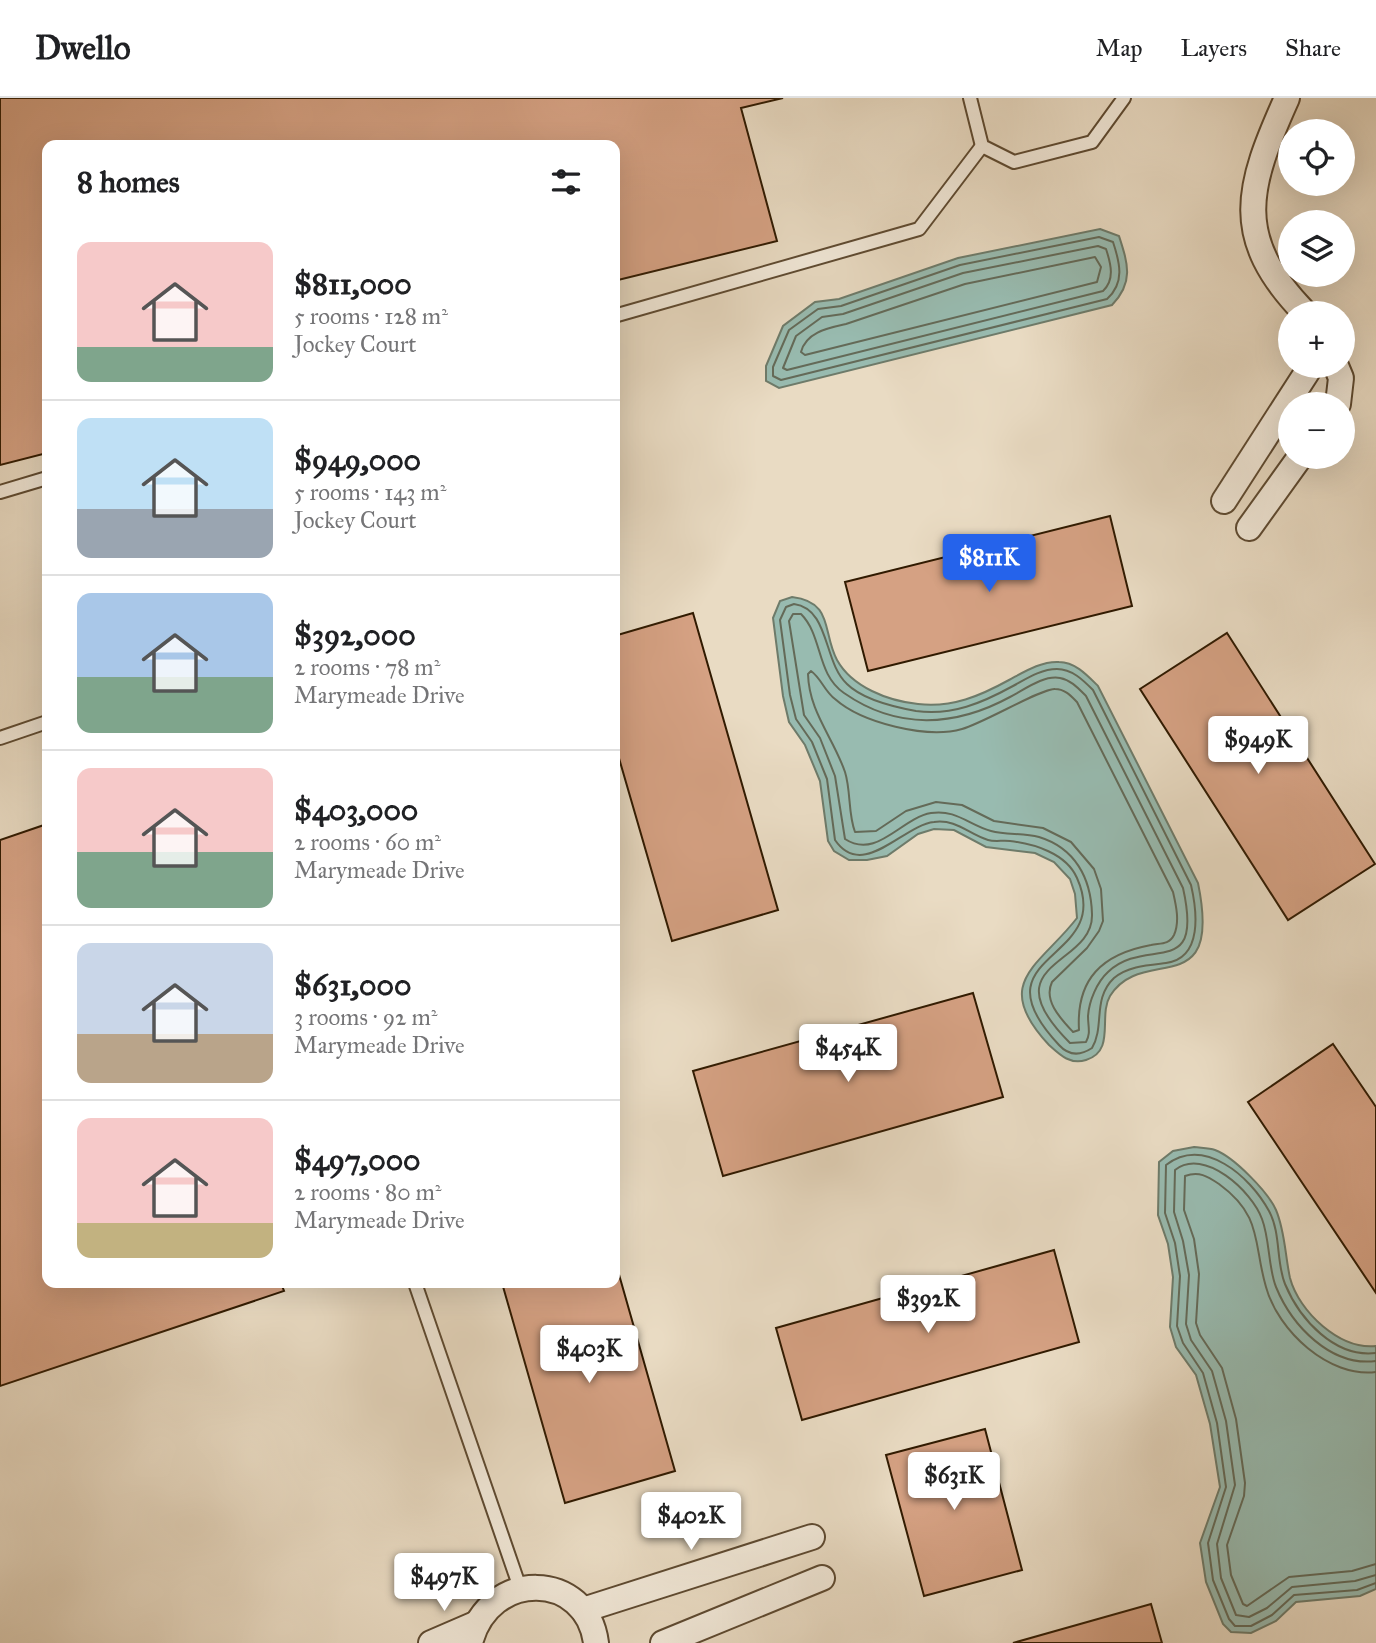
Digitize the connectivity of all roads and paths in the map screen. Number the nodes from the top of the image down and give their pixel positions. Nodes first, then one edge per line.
1 (970, 98) edge
2 (1124, 98) edge
3 (1287, 98) edge
4 (982, 146) junction
5 (1293, 301) edge
6 (620, 314) edge
7 (1303, 378) edge
8 (1291, 469) edge
9 (42, 479) edge
10 (0, 492) edge
11 (1224, 500) dead end
12 (1249, 528) dead end
13 (42, 724) edge
14 (0, 738) edge
15 (417, 1288) edge
16 (812, 1537) dead end
17 (822, 1578) dead end
18 (520, 1588) junction
19 (583, 1610) junction
20 (472, 1634) edge
21 (431, 1643) edge
22 (596, 1643) edge
23 (663, 1643) edge

1 - 4 lane
2 - 4 lane
3 - 5 street
4 - 6 lane
7 - 11 street
8 - 12 street
9 - 10 lane
13 - 14 lane
15 - 18 lane
16 - 19 street
17 - 23 street
18 - 19 street
18 - 20 street
19 - 22 street
20 - 21 street

